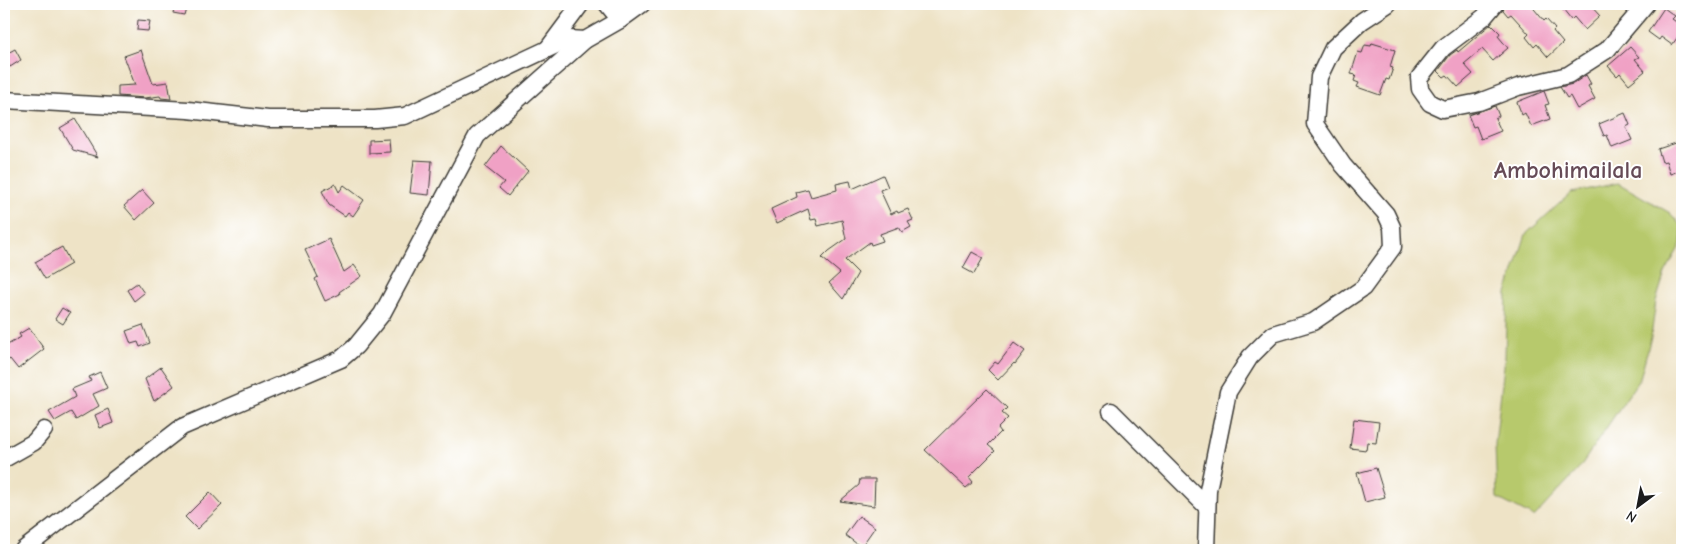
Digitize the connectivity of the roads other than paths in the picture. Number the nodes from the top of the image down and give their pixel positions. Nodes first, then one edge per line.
1 (581, 4) edge
2 (606, 4) edge
3 (642, 4) edge
4 (1388, 4) edge
5 (1495, 4) edge
6 (1646, 4) edge
7 (620, 20) junction
8 (585, 40) junction
9 (548, 49) junction
10 (4, 100) edge
11 (1111, 411) dead end
12 (44, 430) dead end
13 (4, 459) edge
14 (1208, 507) junction
15 (23, 550) edge
16 (1206, 550) edge

1 - 9 street
2 - 7 street
3 - 7 street
4 - 14 street
5 - 6 street
7 - 8 street
8 - 9 street
8 - 15 street
9 - 10 street
11 - 14 street
12 - 13 street
14 - 16 street

